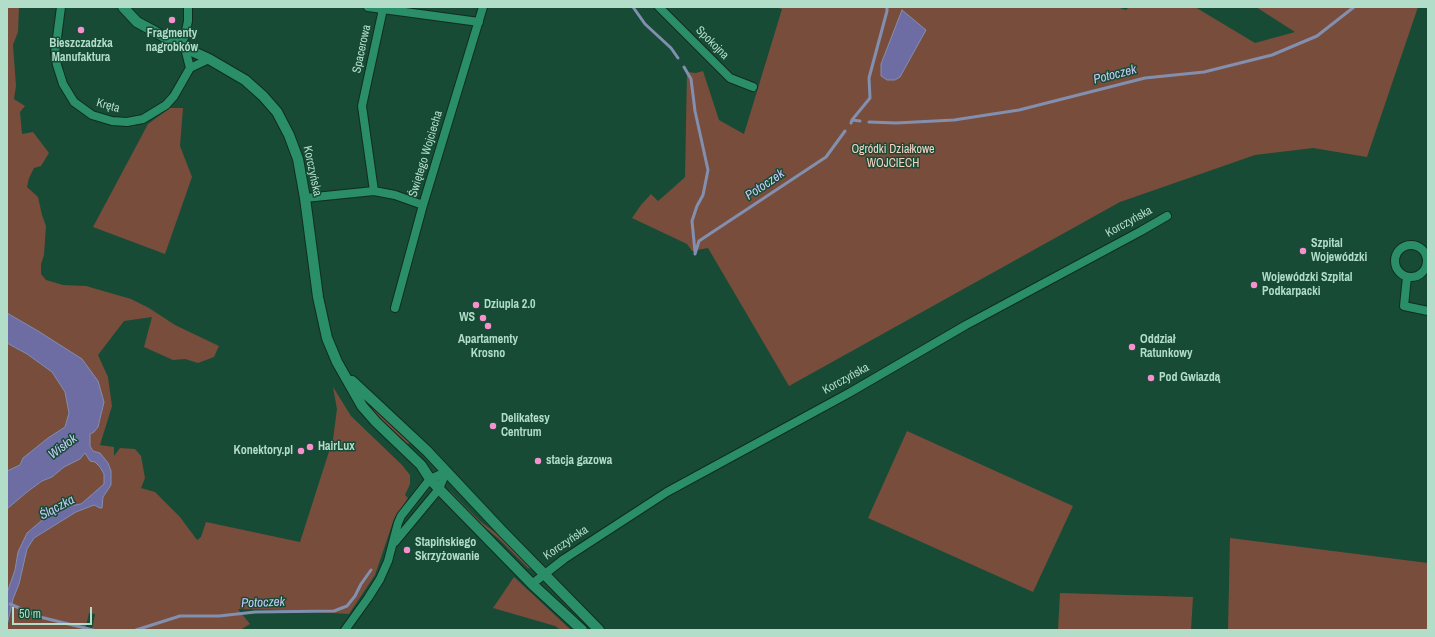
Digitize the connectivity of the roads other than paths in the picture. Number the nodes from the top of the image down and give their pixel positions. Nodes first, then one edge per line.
1 (61, 7) edge
2 (124, 7) edge
3 (188, 7) edge
4 (368, 7) edge
5 (483, 7) edge
6 (659, 7) edge
7 (383, 9) junction
8 (479, 22) junction
9 (182, 46) junction
10 (209, 58) junction
11 (190, 68) junction
12 (753, 88) dead end
13 (374, 191) junction
14 (305, 198) junction
15 (423, 205) junction
16 (1167, 216) dead end
17 (1407, 277) junction
18 (396, 308) dead end
19 (1428, 310) edge
20 (344, 373) junction
21 (446, 472) junction
22 (430, 479) junction
23 (439, 489) junction
24 (393, 544) junction
25 (544, 574) junction
26 (532, 584) junction
27 (345, 630) edge
28 (582, 630) edge
29 (598, 630) edge

1 - 11 street, Kręta
2 - 9 main road, Korczyńska
3 - 9 street
4 - 7 street
5 - 8 street, Świętego Wojciecha
6 - 12 street, Spokojna
7 - 8 street
7 - 13 street, Spacerowa
8 - 15 street, Świętego Wojciecha
9 - 10 main road, Korczyńska
9 - 11 street
10 - 11 street
10 - 14 main road, Korczyńska
13 - 14 street
13 - 15 street
14 - 20 main road, Korczyńska
15 - 18 street, Świętego Wojciecha
16 - 25 street, Korczyńska
17 - 17 street
17 - 19 street
20 - 21 main road, Korczyńska
20 - 22 main road, Korczyńska
21 - 22 street
21 - 23 street
21 - 25 main road, Korczyńska
22 - 23 main road, Korczyńska
22 - 24 street
23 - 24 street
23 - 26 main road, Korczyńska
24 - 27 street
25 - 26 street, Korczyńska
25 - 29 main road, Korczyńska
26 - 28 main road, Korczyńska

